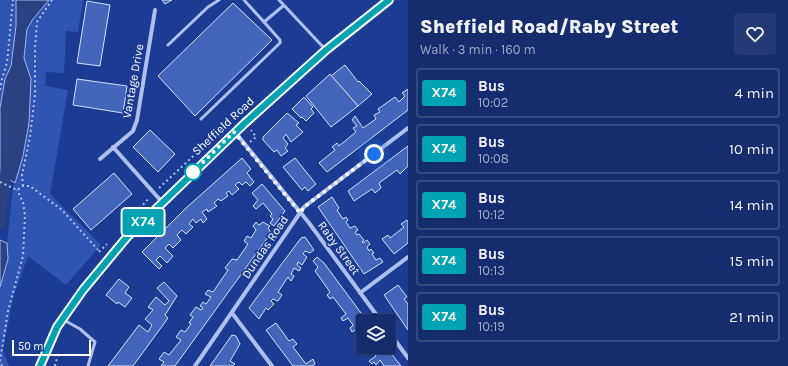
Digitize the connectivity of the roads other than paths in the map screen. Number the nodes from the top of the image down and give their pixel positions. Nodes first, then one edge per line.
1 (219, 0) edge
2 (244, 0) edge
3 (279, 0) edge
4 (389, 0) edge
5 (283, 6) junction
6 (155, 10) dead end
7 (264, 22) junction
8 (168, 45) dead end
9 (326, 50) junction
10 (201, 119) dead end
11 (408, 128) edge
12 (234, 132) junction
13 (114, 147) junction
14 (100, 159) dead end
15 (162, 202) junction
16 (300, 213) junction
17 (408, 257) edge
18 (360, 293) junction
19 (232, 313) junction
20 (376, 314) edge
21 (63, 319) junction
22 (396, 342) edge
23 (408, 358) edge
24 (40, 366) edge
25 (88, 366) edge
26 (195, 366) edge
27 (272, 366) edge

1 - 8 lane
2 - 7 lane
3 - 5 lane
4 - 9 main road, Sheffield Road
5 - 7 lane
5 - 9 lane
6 - 13 street, Vantage Drive
7 - 10 lane
9 - 12 main road, Sheffield Road
11 - 16 street, Dundas Road
12 - 15 main road, Sheffield Road
12 - 16 street, Raby Street
13 - 14 street, Vantage Drive
13 - 15 street
15 - 21 main road, Sheffield Road
16 - 18 street, Raby Street
16 - 19 street, Dundas Road
17 - 18 street
18 - 20 street, Raby Street
19 - 26 street, Dundas Road
19 - 27 street
21 - 24 main road, Sheffield Road
21 - 25 lane
22 - 23 street

